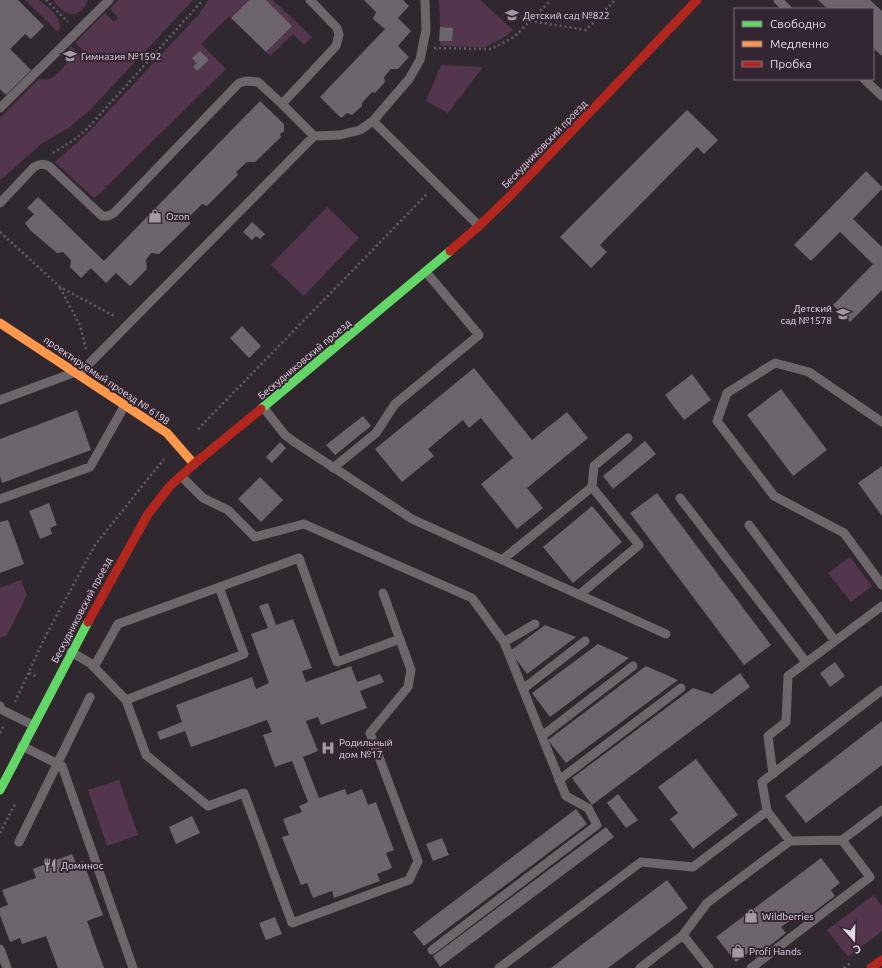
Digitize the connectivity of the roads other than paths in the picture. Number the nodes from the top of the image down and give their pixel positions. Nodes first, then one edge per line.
1 (109, 0) edge
2 (310, 0) edge
3 (424, 0) edge
4 (697, 0) edge
5 (778, 0) edge
6 (787, 8) edge
7 (865, 80) edge
8 (882, 96) edge
9 (282, 104) junction
10 (0, 108) edge
11 (373, 121) junction
12 (314, 136) junction
13 (0, 203) edge
14 (479, 226) junction
15 (426, 272) junction
16 (0, 323) edge
17 (78, 373) junction
18 (0, 400) edge
19 (126, 405) junction
20 (263, 407) junction
21 (882, 422) edge
22 (628, 438) dead end
23 (194, 464) junction
24 (333, 468) junction
25 (180, 476) junction
26 (592, 487) junction
27 (680, 498) dead end
28 (0, 499) edge
29 (749, 525) dead end
30 (502, 560) junction
31 (882, 585) edge
32 (219, 587) junction
33 (383, 593) dead end
34 (579, 595) junction
35 (882, 606) edge
36 (535, 624) dead end
37 (666, 634) dead end
38 (400, 639) junction
39 (585, 641) dead end
40 (835, 641) junction
41 (504, 642) junction
42 (71, 652) junction
43 (806, 662) junction
44 (633, 666) dead end
45 (94, 667) junction
46 (681, 688) dead end
47 (523, 689) junction
48 (882, 690) edge
49 (90, 697) dead end
50 (126, 700) junction
51 (0, 706) edge
52 (33, 725) junction
53 (542, 736) junction
54 (22, 746) junction
55 (57, 764) junction
56 (773, 774) junction
57 (559, 780) junction
58 (0, 790) edge
59 (767, 810) junction
60 (882, 810) edge
61 (842, 840) junction
62 (790, 841) junction
63 (19, 842) dead end
64 (683, 935) junction
65 (0, 949) edge
66 (432, 950) dead end
67 (882, 960) edge
68 (7, 968) edge
69 (133, 968) edge
70 (499, 968) edge
71 (640, 968) edge
72 (709, 968) edge
73 (751, 968) edge
74 (871, 968) edge

1 - 10 lane
2 - 9 lane
3 - 11 lane
4 - 14 street, Бескудниковский проезд
5 - 6 lane
7 - 8 lane
9 - 12 lane
9 - 13 lane
11 - 12 lane
11 - 14 lane
12 - 17 lane
14 - 15 street, Бескудниковский проезд
15 - 20 street, Бескудниковский проезд
15 - 24 lane
16 - 17 street, проектируемый проезд № 6198
17 - 18 lane
17 - 19 street, проектируемый проезд № 6198
19 - 23 street, проектируемый проезд № 6198
19 - 28 lane
20 - 23 street, Бескудниковский проезд
20 - 24 lane
21 - 31 lane
22 - 26 lane
23 - 25 street, Бескудниковский проезд
24 - 30 lane
25 - 41 lane
25 - 42 street, Бескудниковский проезд
26 - 30 lane
26 - 34 lane
27 - 43 lane
29 - 40 lane
30 - 34 lane
32 - 38 lane
32 - 45 lane
32 - 50 lane
33 - 38 lane
34 - 37 lane
35 - 40 lane
36 - 41 lane
38 - 50 lane
39 - 47 lane
40 - 43 lane
41 - 47 lane
42 - 45 lane
42 - 52 street, Бескудниковский проезд
43 - 56 lane
44 - 53 lane
45 - 50 lane
46 - 57 lane
47 - 53 lane
48 - 56 lane
49 - 55 lane
51 - 52 lane
52 - 54 street, Бескудниковский проезд
53 - 57 lane
54 - 55 lane
54 - 58 street, Бескудниковский проезд
55 - 63 lane
55 - 69 lane
56 - 59 lane
57 - 66 lane
59 - 62 lane
59 - 70 lane
60 - 61 lane
61 - 62 lane
61 - 73 lane
62 - 64 lane
64 - 71 lane
64 - 72 lane
65 - 68 lane
67 - 74 street

